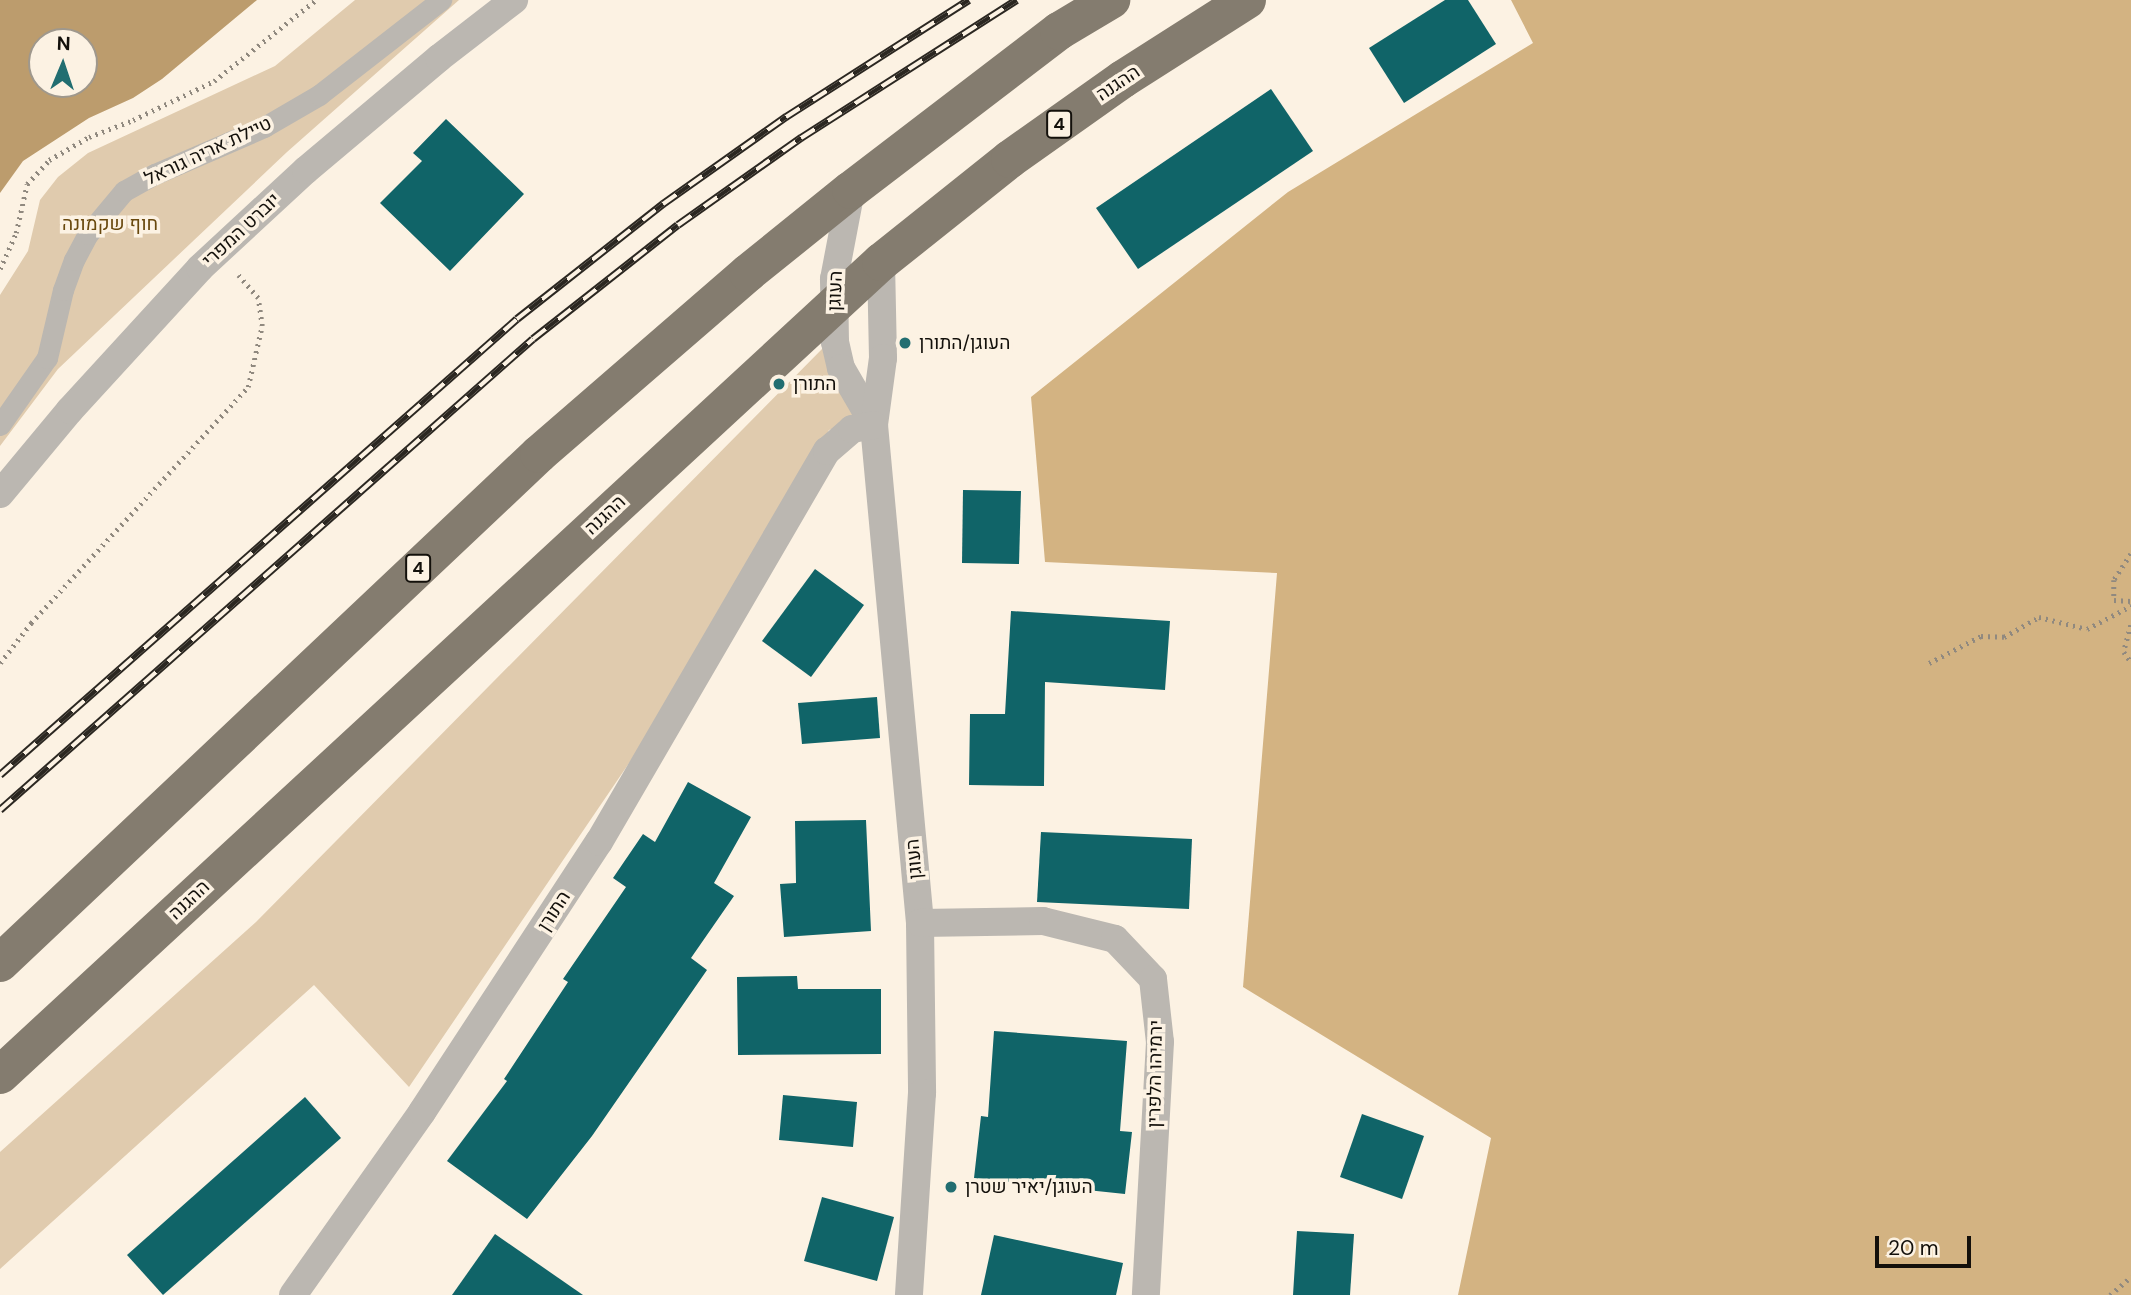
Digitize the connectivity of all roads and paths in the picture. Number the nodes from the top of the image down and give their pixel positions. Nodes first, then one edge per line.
1 (316, 0) edge
2 (441, 0) edge
3 (514, 0) edge
4 (1111, 0) edge
5 (1247, 0) edge
6 (851, 190) junction
7 (215, 254) junction
8 (881, 262) junction
9 (0, 268) edge
10 (833, 304) junction
11 (0, 425) edge
12 (874, 425) junction
13 (0, 494) edge
14 (2131, 554) edge
15 (2131, 603) edge
16 (2131, 625) edge
17 (0, 663) edge
18 (1929, 663) dead end
19 (2131, 663) edge
20 (920, 923) junction
21 (0, 963) edge
22 (0, 1076) edge
23 (2131, 1277) edge
24 (293, 1295) edge
25 (909, 1295) edge
26 (1146, 1295) edge
27 (2110, 1295) edge

1 - 9 path
2 - 11 street, טיילת אריה גוראל
3 - 7 street, יוברט המפרי
4 - 6 highway, 4
5 - 8 highway, ההגנה / 4
6 - 10 street, העוגן
6 - 21 highway, 4
7 - 13 street, יוברט המפרי
7 - 17 path
8 - 10 highway, ההגנה / 4
8 - 12 street, העוגן
10 - 12 street, העוגן
10 - 22 highway, ההגנה / 4
12 - 20 street, העוגן
12 - 24 street, התורן
14 - 15 path
15 - 18 path
16 - 19 path
20 - 25 street, העוגן
20 - 26 street, ירמיהו הלפרין
23 - 27 path

